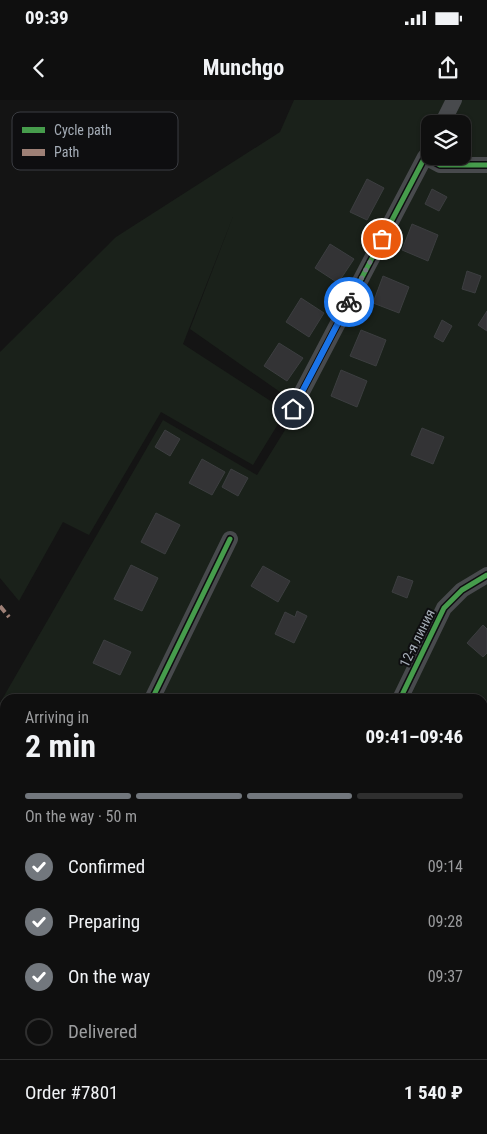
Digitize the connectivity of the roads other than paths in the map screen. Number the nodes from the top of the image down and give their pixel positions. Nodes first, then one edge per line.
1 (454, 100) edge
2 (446, 115) edge
3 (422, 165) edge
4 (471, 165) edge
5 (487, 165) edge
6 (293, 409) dead end
7 (230, 539) dead end
8 (487, 575) edge
9 (154, 694) edge
10 (402, 694) edge

1 - 2 street
3 - 6 street
4 - 5 street
7 - 9 street
8 - 10 street, 12-я линия

